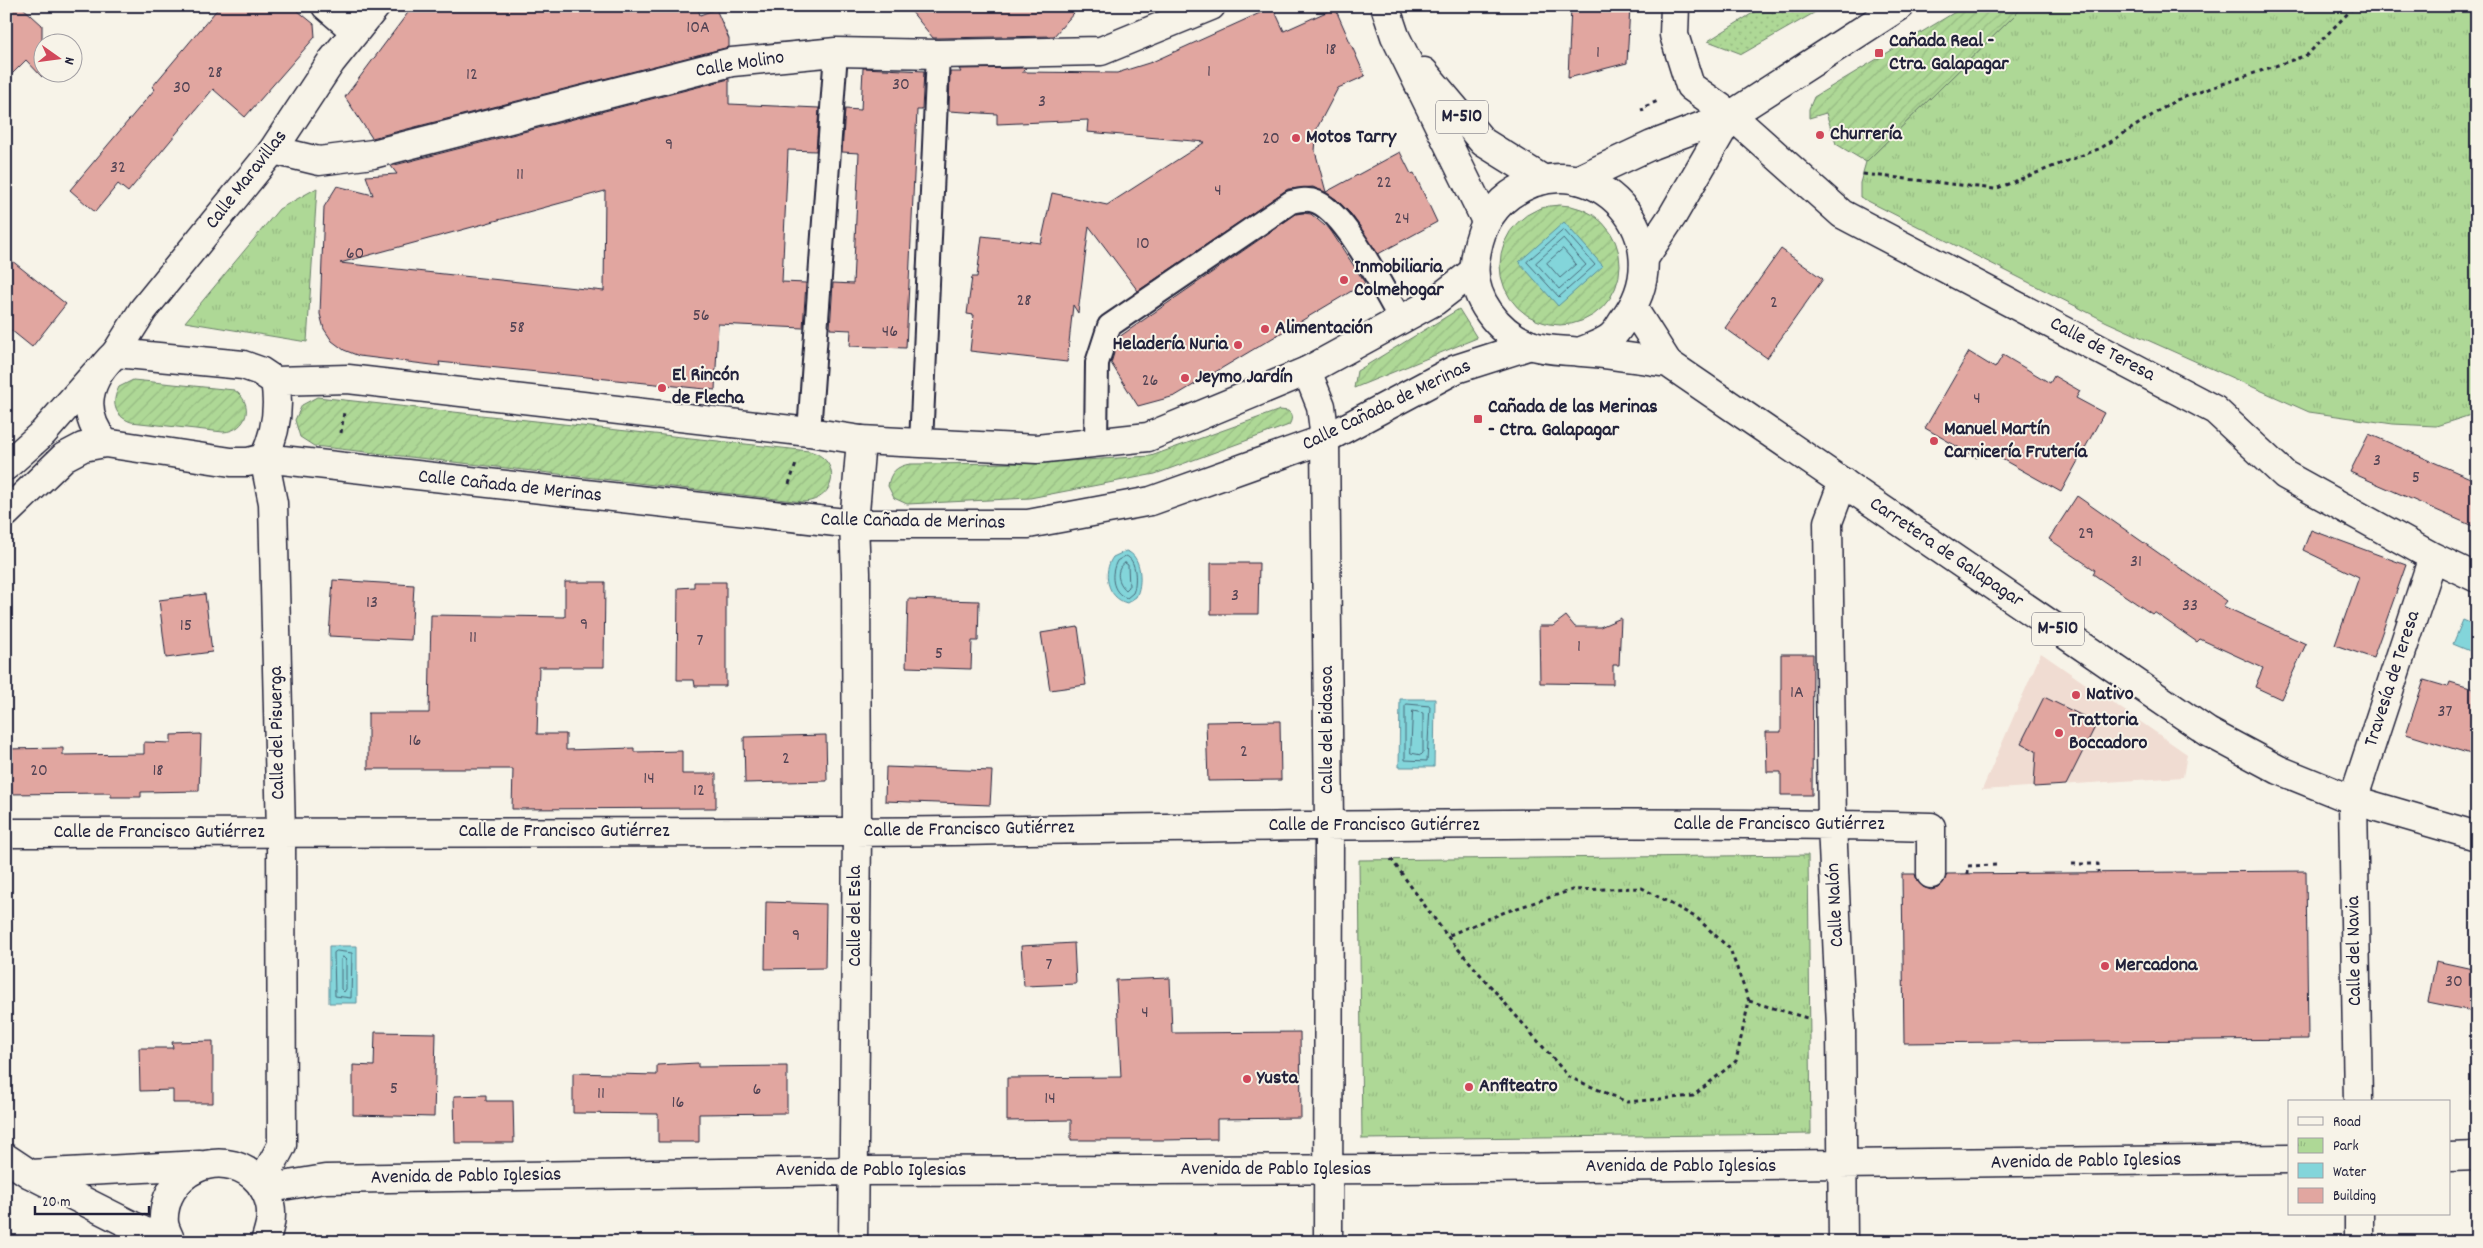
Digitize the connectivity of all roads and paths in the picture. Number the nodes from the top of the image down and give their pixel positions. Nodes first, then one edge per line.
1 (326, 6) edge
2 (376, 6) edge
3 (1211, 6) edge
4 (1385, 6) edge
5 (1674, 6) edge
6 (1900, 6) edge
7 (2355, 6) edge
8 (355, 31) junction
9 (1395, 36) junction
10 (836, 52) junction
11 (938, 54) junction
12 (1731, 116) junction
13 (273, 150) junction
14 (1863, 174) dead end
15 (1544, 180) junction
16 (1577, 180) junction
17 (1486, 221) junction
18 (1645, 257) junction
19 (1474, 271) junction
20 (1633, 308) junction
21 (1401, 320) junction
22 (1531, 345) junction
23 (1582, 352) junction
24 (109, 359) junction
25 (1668, 363) junction
26 (1307, 371) junction
27 (275, 382) junction
28 (809, 432) junction
29 (861, 440) junction
30 (1325, 440) junction
31 (1096, 442) junction
32 (105, 443) junction
33 (921, 444) junction
34 (264, 458) junction
35 (6, 466) edge
36 (1843, 482) junction
37 (6, 513) edge
38 (854, 524) junction
39 (2433, 557) junction
40 (2477, 578) edge
41 (2353, 800) junction
42 (1832, 824) junction
43 (1329, 826) junction
44 (1367, 826) junction
45 (857, 832) junction
46 (6, 833) edge
47 (281, 833) junction
48 (2477, 836) edge
49 (2072, 864) dead end
50 (1997, 866) dead end
51 (2098, 872) dead end
52 (1931, 874) dead end
53 (1968, 874) dead end
54 (1447, 936) junction
55 (1750, 1001) junction
56 (1810, 1019) dead end
57 (2358, 1100) edge
58 (2477, 1156) edge
59 (2450, 1157) edge
60 (6, 1158) edge
61 (2288, 1159) edge
62 (200, 1165) junction
63 (1843, 1165) junction
64 (1327, 1170) junction
65 (855, 1171) junction
66 (18, 1175) edge
67 (262, 1187) junction
68 (2359, 1216) edge
69 (272, 1235) edge
70 (165, 1242) edge
71 (171, 1242) edge
72 (853, 1242) edge
73 (1328, 1242) edge
74 (1843, 1242) edge
75 (2359, 1242) edge

1 - 8 street
2 - 8 street, Calle Maravillas
3 - 11 street, Calle Molino
4 - 9 street, M-510
5 - 12 street, Calle de Teresa
6 - 12 street
7 - 14 path
8 - 13 street, Calle Maravillas
9 - 15 street, M-510
9 - 17 street, M-510
10 - 11 street, Calle Molino
10 - 13 street, Calle Molino
10 - 28 lane
11 - 33 lane
12 - 16 street
12 - 18 street
12 - 39 street, Calle de Teresa
13 - 24 street, Calle Maravillas
15 - 16 street, M-510
15 - 17 street, M-510
16 - 18 street, M-510
17 - 19 street, M-510
18 - 20 street, M-510
19 - 21 street
19 - 22 street, M-510
20 - 23 street, M-510
20 - 25 street, M-510
21 - 26 street
21 - 31 lane
22 - 23 street, M-510
22 - 30 street, Calle Cañada de Merinas
23 - 25 street, M-510
24 - 27 street
24 - 32 street
24 - 35 street
25 - 36 street, Carretera de Galapagar / M-510
26 - 30 street, Calle del Bidasoa
26 - 31 street
27 - 28 street
27 - 34 street
28 - 29 street
29 - 33 street
29 - 38 street, Calle del Esla
30 - 38 street, Calle Cañada de Merinas
30 - 43 street, Calle del Bidasoa
31 - 33 street
32 - 34 street, Calle Cañada de Merinas
32 - 37 street
34 - 38 street, Calle Cañada de Merinas
34 - 47 street, Calle del Pisuerga
36 - 41 street, Carretera de Galapagar / M-510
36 - 42 street, Calle Nalón
38 - 45 street, Calle del Esla
39 - 40 street, Calle de Teresa
39 - 41 street, Travesía de Teresa
41 - 48 street, Carretera de Galapagar / M-510
41 - 57 street, Calle del Navia
42 - 44 street, Calle de Francisco Gutiérrez
42 - 52 street, Calle de Francisco Gutiérrez
42 - 63 street, Calle Nalón
43 - 44 street, Calle de Francisco Gutiérrez
43 - 45 street, Calle de Francisco Gutiérrez
43 - 64 street, Calle del Bidasoa
44 - 54 path
45 - 47 street, Calle de Francisco Gutiérrez
45 - 65 street, Calle del Esla
46 - 47 street, Calle de Francisco Gutiérrez
47 - 67 street, Calle del Pisuerga
49 - 51 path
50 - 53 path
54 - 55 path
54 - 55 path
55 - 56 path
58 - 59 street
60 - 66 street
61 - 63 street, Avenida de Pablo Iglesias
62 - 66 street
62 - 67 street
62 - 71 street
63 - 64 street, Avenida de Pablo Iglesias
63 - 74 street, Calle Nalón
64 - 65 street, Avenida de Pablo Iglesias
64 - 73 street, Calle del Bidasoa
65 - 67 street, Avenida de Pablo Iglesias
65 - 72 street, Calle del Esla
66 - 70 street
67 - 69 street
68 - 75 street

